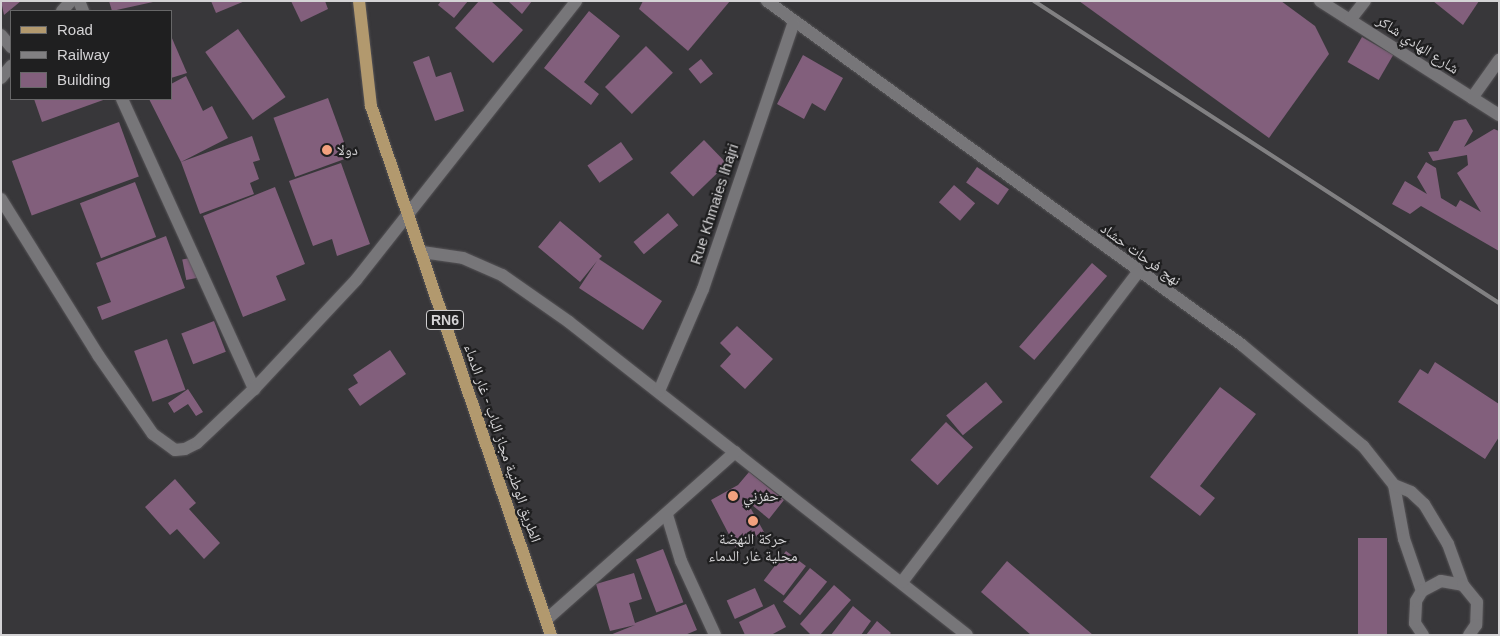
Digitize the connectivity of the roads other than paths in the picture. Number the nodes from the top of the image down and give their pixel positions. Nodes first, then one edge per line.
1 (359, 1) edge
2 (576, 1) edge
3 (767, 1) edge
4 (1320, 1) edge
5 (1365, 1) edge
6 (1350, 20) junction
7 (793, 24) junction
8 (1, 35) edge
9 (10, 46) edge
10 (1499, 60) edge
11 (10, 67) edge
12 (1, 78) edge
13 (1472, 98) junction
14 (122, 100) edge
15 (1499, 115) edge
16 (1, 199) edge
17 (406, 218) junction
18 (422, 252) junction
19 (1137, 273) junction
20 (254, 389) junction
21 (659, 391) junction
22 (735, 452) junction
23 (1394, 485) junction
24 (667, 515) junction
25 (902, 582) junction
26 (1463, 585) junction
27 (1422, 591) junction
28 (546, 620) junction
29 (1476, 631) edge
30 (1421, 634) edge
31 (551, 635) edge
32 (715, 635) edge
33 (967, 635) edge

1 - 17 main road, الطريق الوطنية مجاز الباب - غار الدماء / RN6
2 - 17 street
3 - 7 street, نهج فرحات حشاد
4 - 6 street, شارع الهادي شاكر
5 - 6 street
6 - 13 street, شارع الهادي شاكر
7 - 19 street, نهج فرحات حشاد
7 - 21 street, Rue Khmaies lhajri
8 - 9 street
10 - 13 street
11 - 12 street
13 - 15 street, شارع الهادي شاكر
14 - 20 street
16 - 20 street
17 - 18 main road, الطريق الوطنية مجاز الباب - غار الدماء / RN6
17 - 20 street
18 - 21 street
18 - 28 main road, الطريق الوطنية مجاز الباب - غار الدماء / RN6
19 - 23 street, نهج فرحات حشاد
19 - 25 street
21 - 22 street
22 - 24 street
22 - 25 street
23 - 26 street
23 - 27 street, نهج فرحات حشاد
24 - 28 street
24 - 32 street
25 - 33 street
26 - 27 street
26 - 29 street
27 - 30 street
28 - 31 main road, الطريق الوطنية مجاز الباب - غار الدماء / RN6

